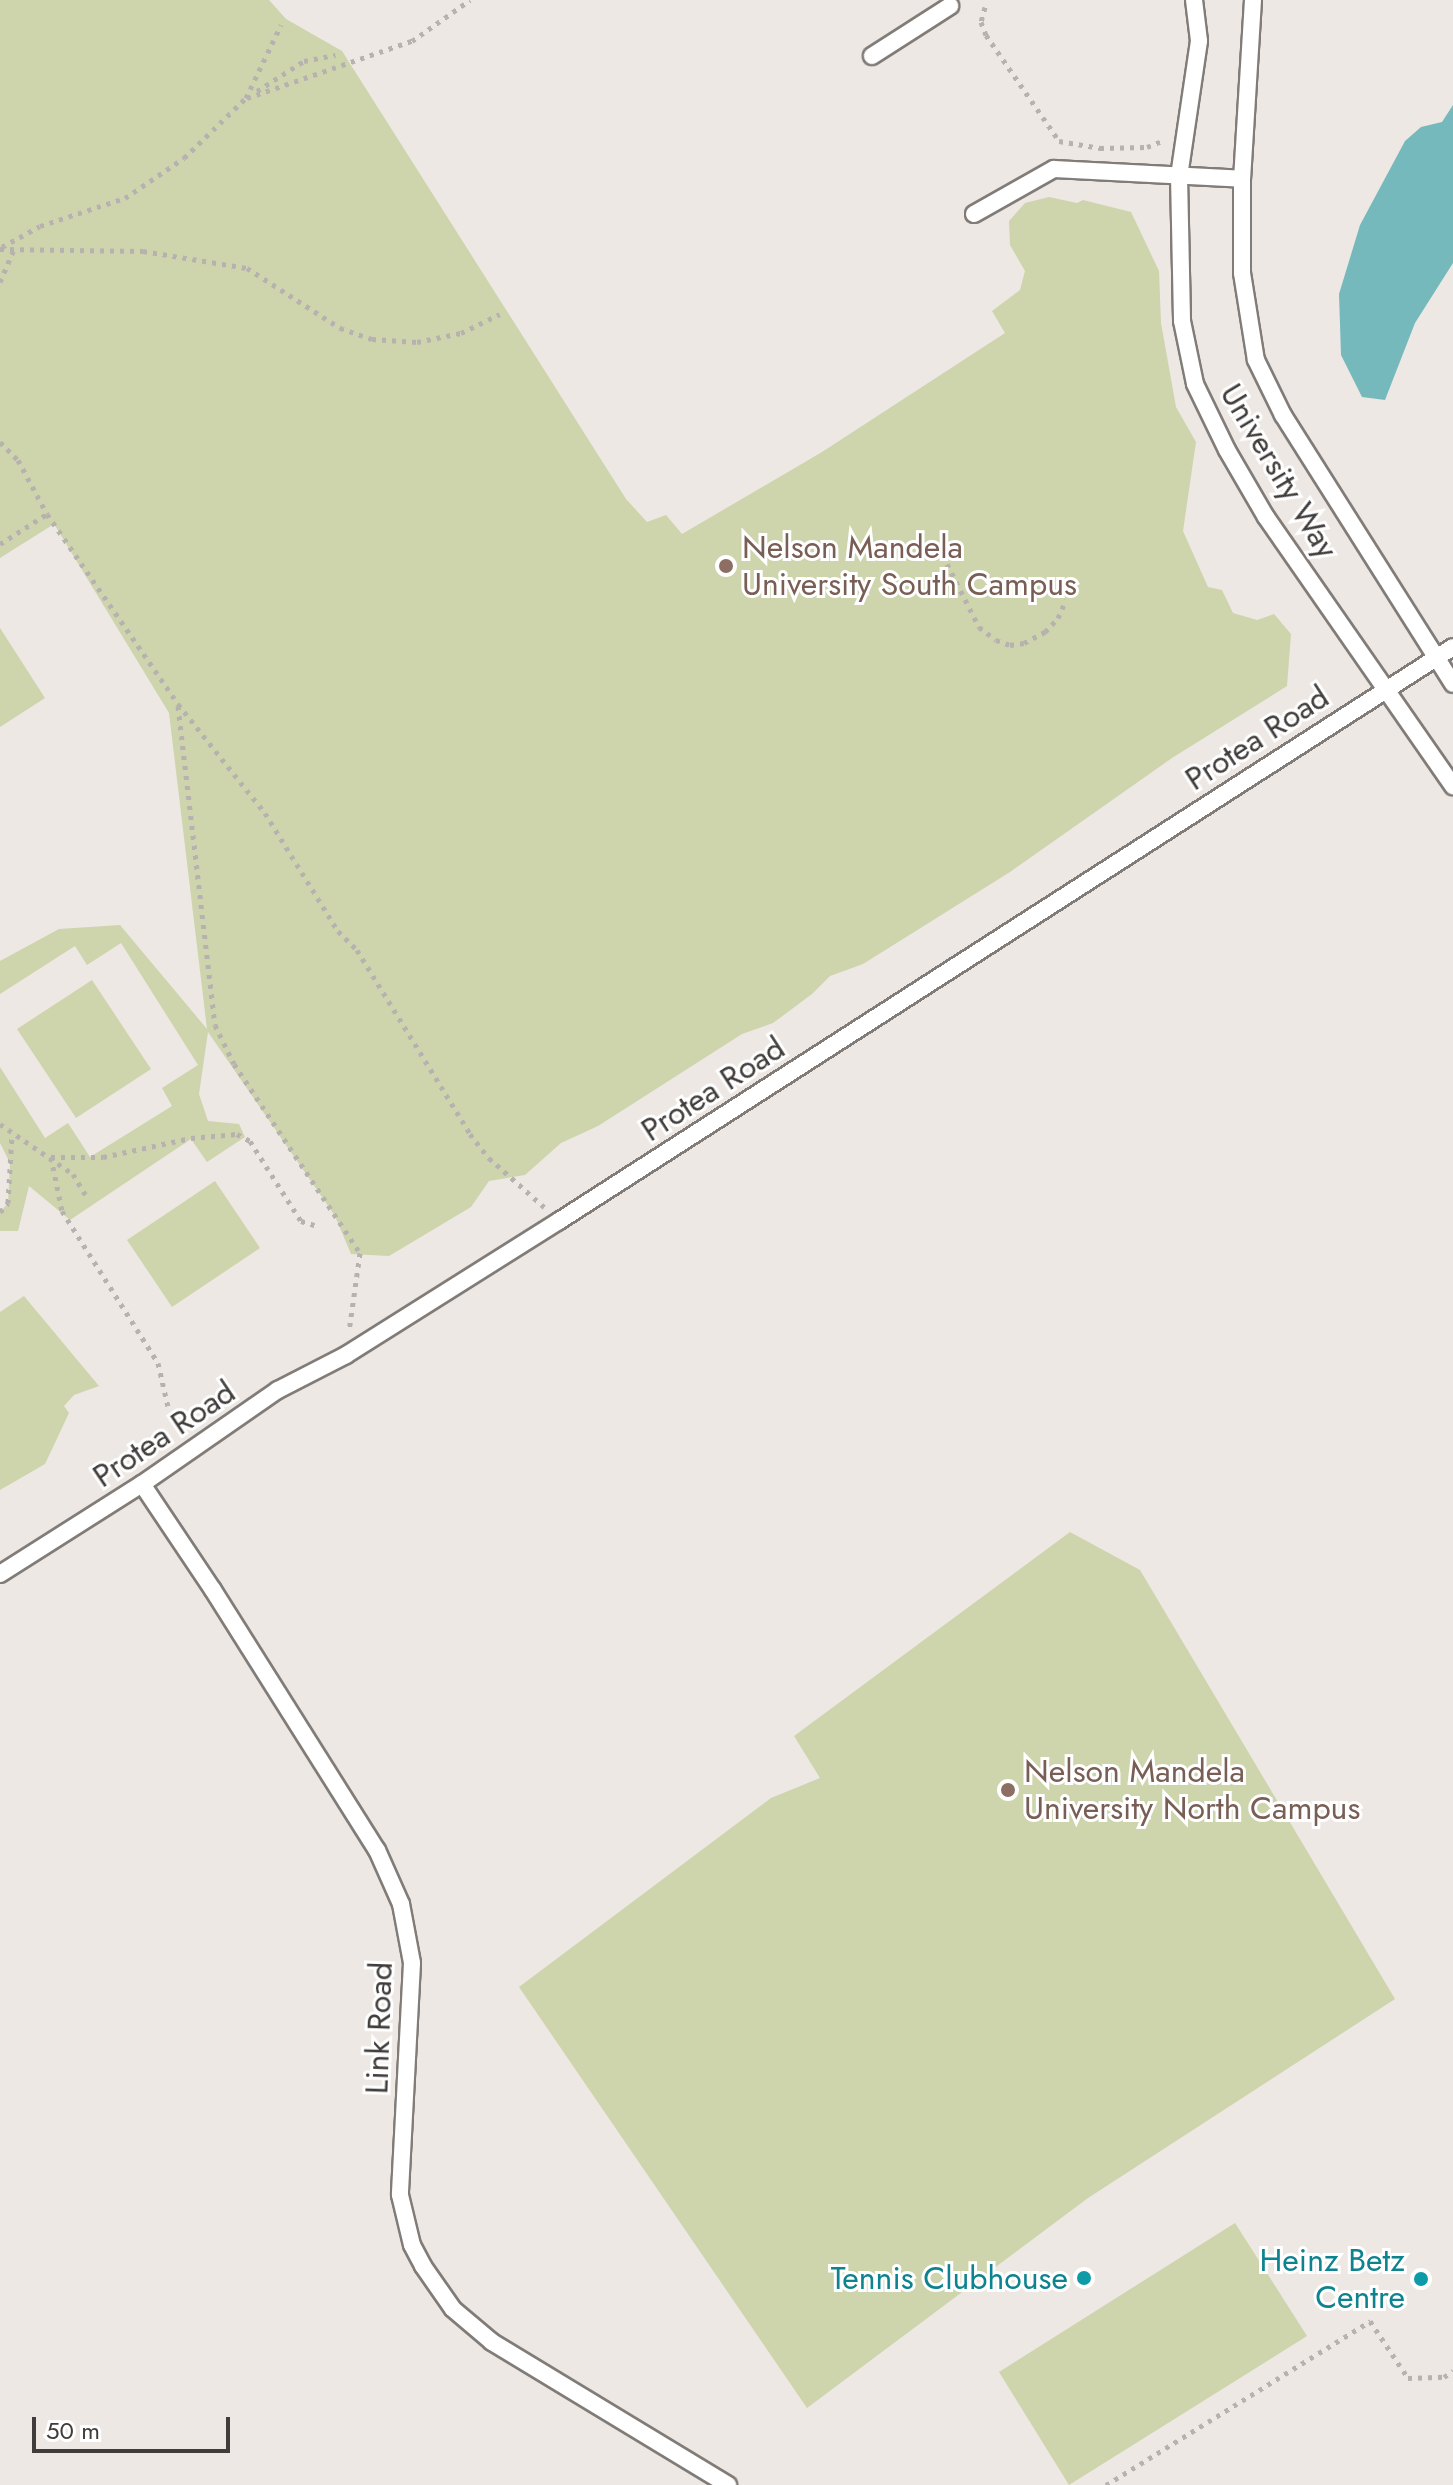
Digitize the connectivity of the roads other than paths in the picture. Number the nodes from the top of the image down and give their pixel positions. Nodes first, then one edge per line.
1 (1194, 0) edge
2 (1253, 0) edge
3 (950, 6) dead end
4 (872, 56) dead end
5 (1179, 176) junction
6 (1242, 179) junction
7 (974, 214) dead end
8 (1453, 647) edge
9 (1437, 657) junction
10 (1453, 684) edge
11 (1386, 688) junction
12 (1453, 786) edge
13 (142, 1484) junction
14 (0, 1574) edge
15 (728, 2485) edge

1 - 5 lane, University Way
2 - 6 lane, University Way
3 - 4 lane
5 - 6 lane
5 - 7 lane
5 - 11 lane, University Way
6 - 9 lane, University Way
8 - 9 lane, Protea Road
9 - 10 lane, University Way
9 - 11 lane, Protea Road
11 - 12 lane, University Way
11 - 13 lane, Protea Road
13 - 14 lane, Protea Road
13 - 15 lane, Link Road

